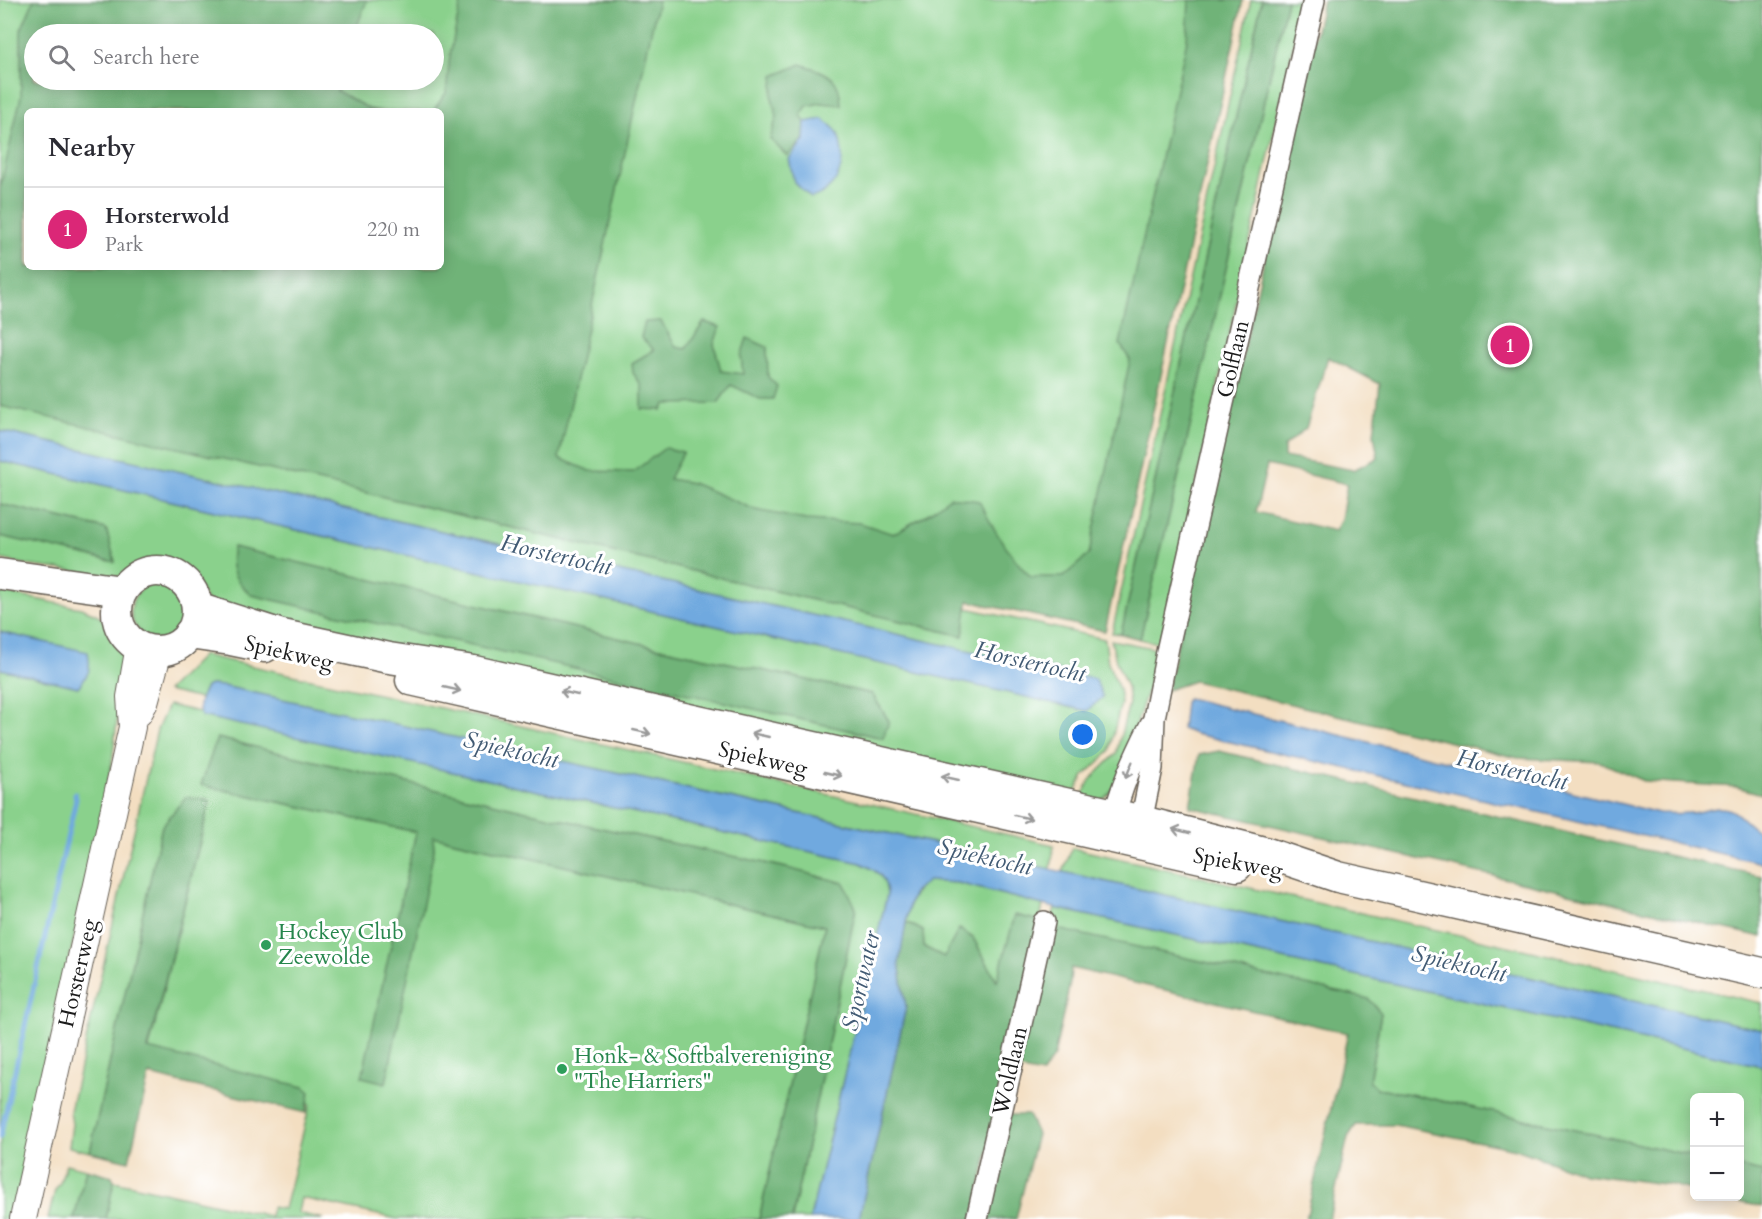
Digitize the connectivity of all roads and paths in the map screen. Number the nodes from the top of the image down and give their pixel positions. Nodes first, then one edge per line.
1 (1314, 0) edge
2 (3, 575) edge
3 (120, 601) junction
4 (193, 621) junction
5 (149, 649) junction
6 (1154, 718) junction
7 (1125, 828) junction
8 (1044, 922) dead end
9 (1762, 973) edge
10 (23, 1219) edge
11 (977, 1219) edge

1 - 6 street, Golflaan
2 - 3 main road
3 - 4 main road
3 - 5 main road
4 - 5 main road
4 - 7 main road, Spiekweg
5 - 10 street, Horsterweg
6 - 7 street, Golflaan
6 -> 7 street, Golflaan
7 - 9 main road, Spiekweg
8 - 11 street, Woldlaan

